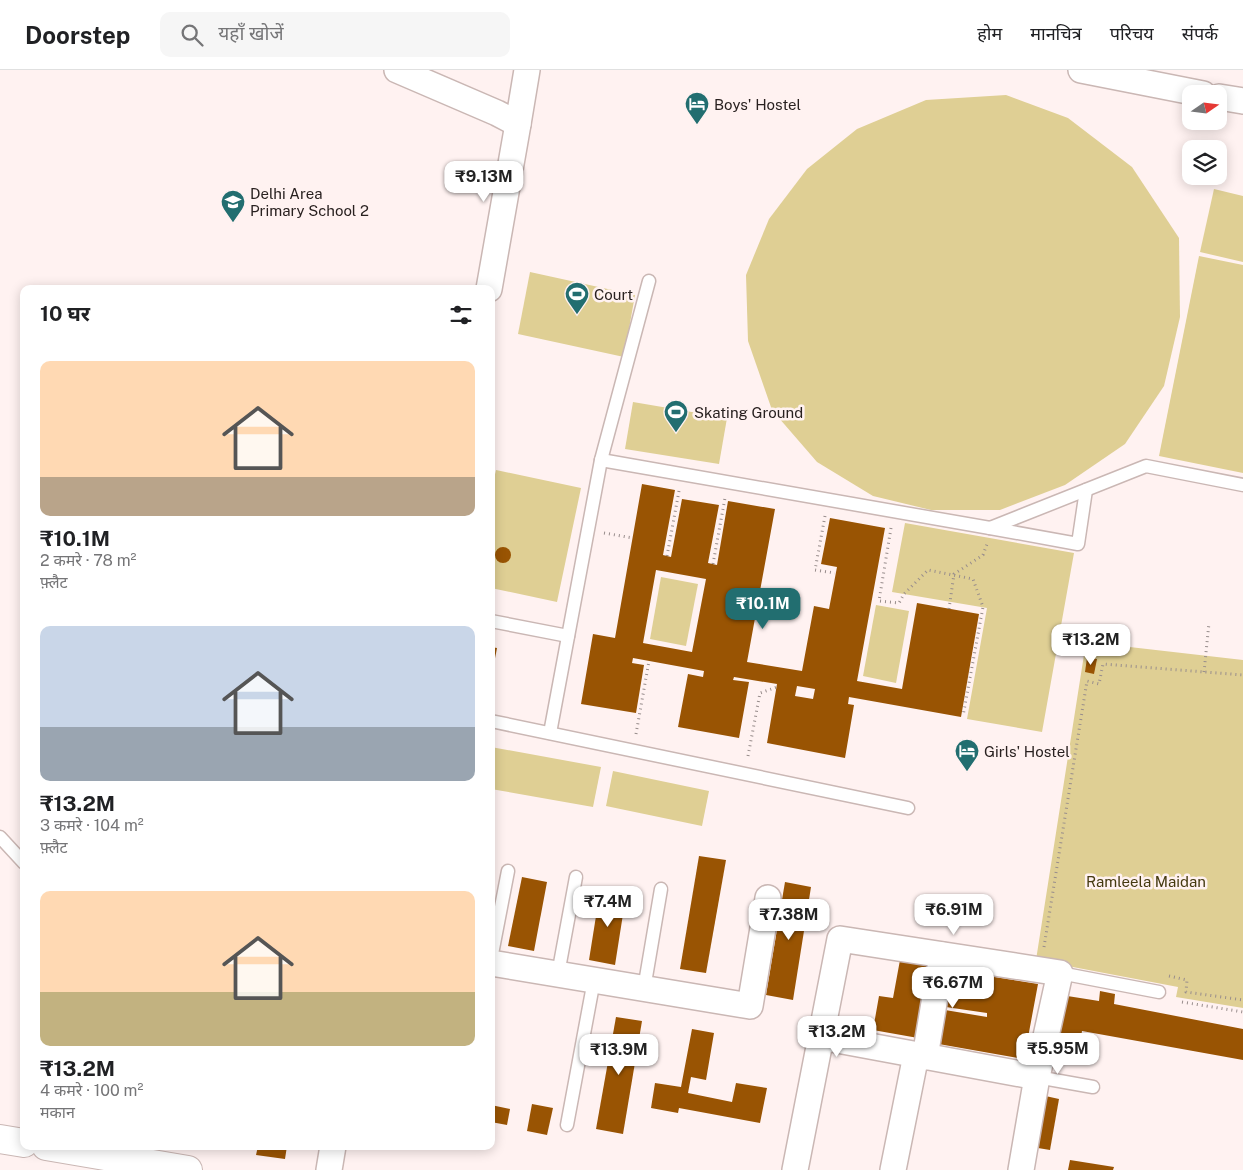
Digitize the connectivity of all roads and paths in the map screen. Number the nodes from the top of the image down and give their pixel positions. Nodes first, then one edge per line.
1 (397, 70) edge
2 (528, 70) edge
3 (1080, 70) edge
4 (1182, 90) edge
5 (1228, 99) edge
6 (1243, 102) edge
7 (518, 124) junction
8 (649, 281) dead end
9 (490, 285) edge
10 (601, 460) junction
11 (682, 476) junction
12 (727, 483) junction
13 (1243, 485) edge
14 (1086, 490) junction
15 (828, 501) junction
16 (894, 512) junction
17 (990, 528) junction
18 (588, 530) junction
19 (632, 538) dead end
20 (667, 556) dead end
21 (713, 564) dead end
22 (835, 573) dead end
23 (954, 574) junction
24 (948, 609) dead end
25 (495, 621) edge
26 (1209, 623) dead end
27 (568, 636) junction
28 (649, 661) dead end
29 (1204, 672) junction
30 (1243, 676) edge
31 (777, 687) dead end
32 (964, 716) dead end
33 (495, 722) edge
34 (550, 733) junction
35 (632, 750) junction
36 (744, 773) junction
37 (908, 808) dead end
38 (0, 837) edge
39 (20, 859) edge
40 (508, 871) dead end
41 (576, 877) dead end
42 (661, 889) dead end
43 (768, 898) dead end
44 (495, 940) edge
45 (1043, 953) dead end
46 (942, 955) junction
47 (495, 962) edge
48 (1060, 973) junction
49 (558, 974) junction
50 (1168, 976) dead end
51 (594, 980) junction
52 (644, 989) junction
53 (1160, 992) dead end
54 (1243, 1000) edge
55 (1182, 1002) dead end
56 (1243, 1012) edge
57 (821, 1037) junction
58 (920, 1056) junction
59 (1036, 1077) junction
60 (1093, 1087) dead end
61 (568, 1125) dead end
62 (0, 1138) edge
63 (20, 1141) edge
64 (70, 1150) edge
65 (332, 1150) edge
66 (188, 1170) edge
67 (329, 1170) edge
68 (795, 1170) edge
69 (893, 1170) edge
70 (1021, 1170) edge

1 - 7 street
2 - 7 street
3 - 4 street
5 - 6 street
7 - 9 street
8 - 10 lane
10 - 11 lane
10 - 18 lane
11 - 12 lane
11 - 20 path
12 - 15 lane
12 - 21 path
13 - 14 lane
14 - 17 lane
14 - 17 lane
15 - 16 lane
15 - 22 path
16 - 17 lane
16 - 23 path
17 - 23 path
18 - 19 path
18 - 27 lane
23 - 24 path
23 - 32 path
25 - 27 lane
26 - 29 path
27 - 34 lane
28 - 35 path
29 - 30 path
29 - 45 path
31 - 36 path
33 - 34 lane
34 - 35 lane
35 - 36 lane
36 - 37 lane
38 - 39 lane
40 - 44 lane
41 - 49 lane
42 - 52 lane
43 - 52 street
46 - 48 street
46 - 57 street
46 - 58 street
47 - 49 street
48 - 53 lane
48 - 59 street
49 - 51 street
50 - 54 path
51 - 52 street
51 - 61 lane
55 - 56 path
57 - 58 street
57 - 68 street
58 - 59 street
58 - 69 street
59 - 60 lane
59 - 70 street
62 - 63 street
64 - 66 street
65 - 67 street

